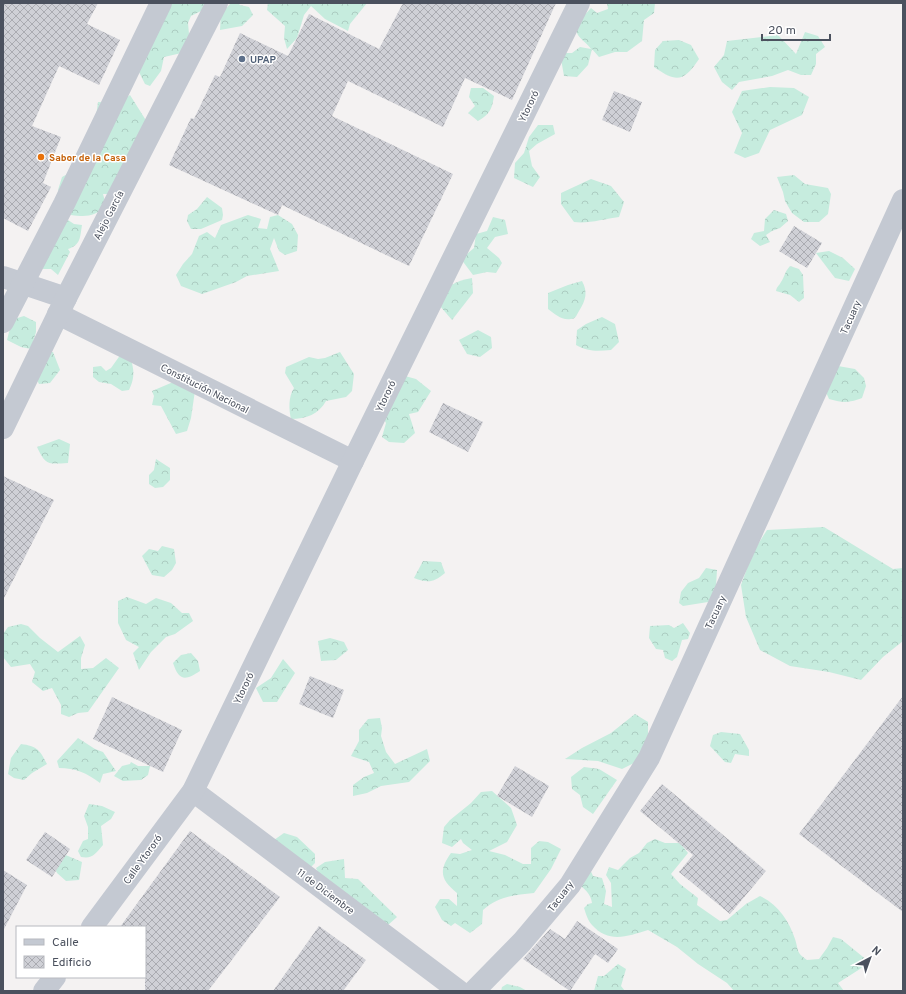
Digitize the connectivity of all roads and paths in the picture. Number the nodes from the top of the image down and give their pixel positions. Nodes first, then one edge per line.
1 (161, 3) edge
2 (217, 3) edge
3 (579, 3) edge
4 (903, 200) edge
5 (13, 280) edge
6 (62, 306) junction
7 (3, 322) edge
8 (3, 428) edge
9 (352, 462) junction
10 (193, 791) junction
11 (93, 926) edge
12 (54, 978) edge
13 (44, 991) edge
14 (459, 991) edge
15 (474, 991) edge

1 - 5 street
2 - 6 street, Alejo García
3 - 9 street, Ytororó
4 - 15 street, Tacuary
5 - 6 street, Constitución Nacional
5 - 7 street
6 - 8 street, Alejo García
6 - 9 street, Constitución Nacional
9 - 10 street, Ytororó
10 - 11 street, Calle Ytororó
10 - 14 street, 11 de Diciembre
12 - 13 street

